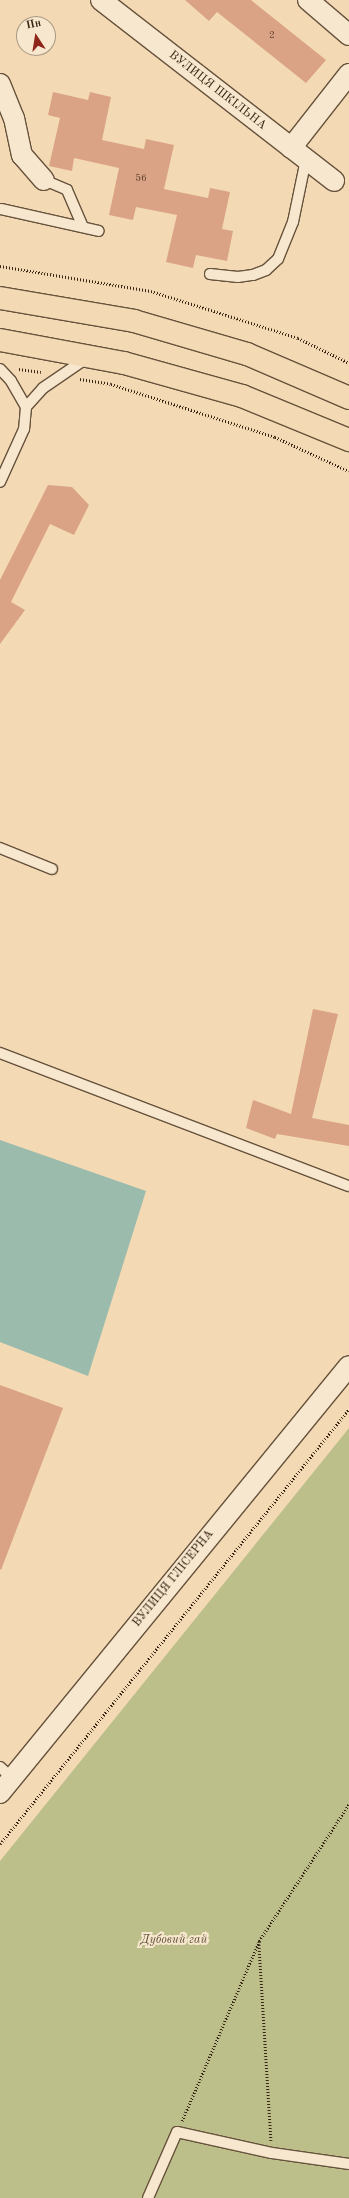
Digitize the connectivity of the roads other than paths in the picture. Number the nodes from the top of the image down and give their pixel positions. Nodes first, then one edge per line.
1 (101, 0) edge
2 (308, 0) edge
3 (349, 36) edge
4 (349, 74) edge
5 (0, 84) edge
6 (299, 154) junction
7 (44, 180) joint
8 (334, 181) dead end
9 (1, 209) dead end
10 (83, 228) junction
11 (99, 231) dead end
12 (210, 274) dead end
13 (0, 298) edge
14 (0, 340) edge
15 (90, 356) junction
16 (0, 369) edge
17 (349, 398) edge
18 (26, 407) junction
19 (349, 440) edge
20 (0, 482) edge
21 (0, 848) edge
22 (52, 869) dead end
23 (0, 1053) edge
24 (349, 1186) edge
25 (349, 1366) edge
26 (4, 1779) edge
27 (349, 2164) edge
28 (148, 2198) edge

1 - 6 street, ВУЛИЦЯ ШКІЛЬНА
2 - 3 street
4 - 6 street
5 - 7 street
6 - 8 street, ВУЛИЦЯ ШКІЛЬНА
6 - 12 lane
7 - 10 lane
9 - 10 lane
10 - 11 lane
13 - 17 main road
14 - 15 main road
15 - 18 lane
15 - 19 main road
16 - 18 lane
18 - 20 lane
21 - 22 lane
23 - 24 lane
25 - 26 street, ВУЛИЦЯ ГЛІСЕРНА
27 - 28 lane

